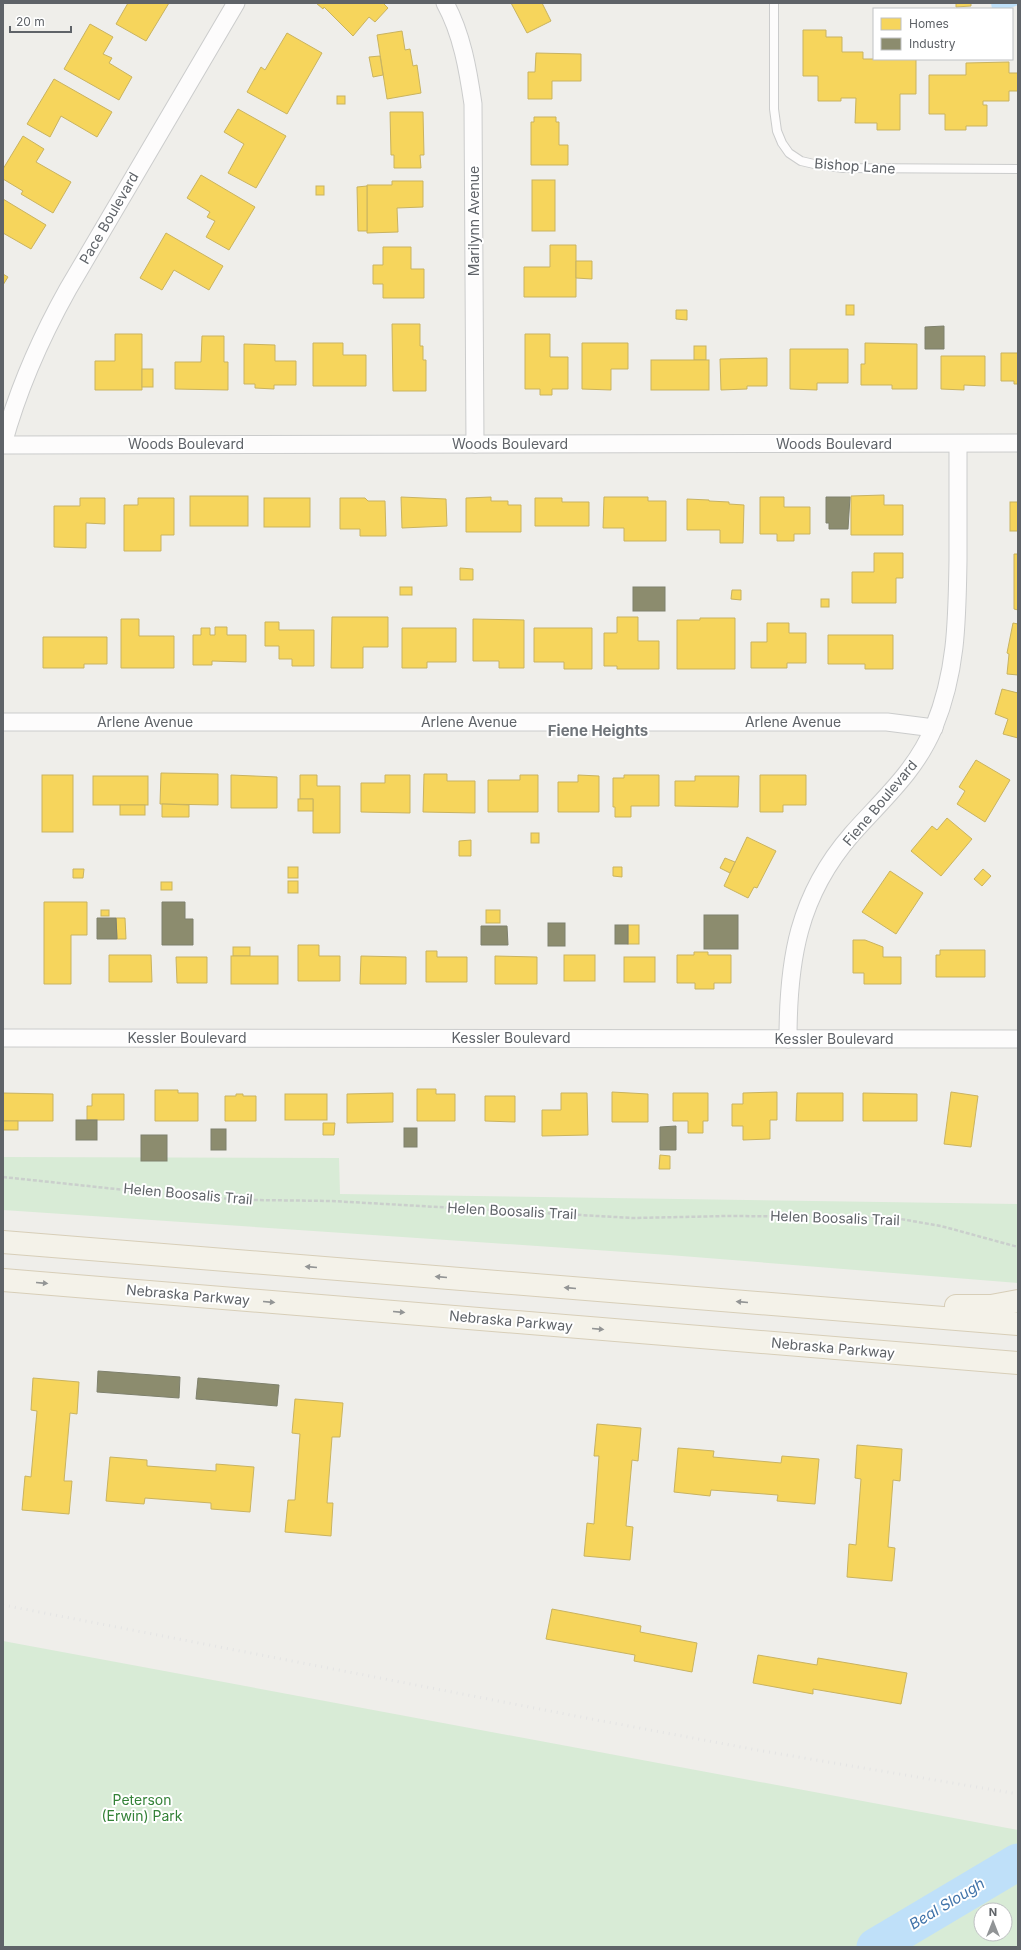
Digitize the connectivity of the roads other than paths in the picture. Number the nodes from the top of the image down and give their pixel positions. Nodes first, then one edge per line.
1 (236, 3) edge
2 (445, 3) edge
3 (774, 3) edge
4 (1018, 168) edge
5 (1018, 443) edge
6 (3, 444) edge
7 (475, 444) junction
8 (958, 444) junction
9 (3, 722) edge
10 (934, 728) junction
11 (3, 1038) edge
12 (788, 1039) junction
13 (1018, 1039) edge
14 (3, 1242) edge
15 (3, 1280) edge
16 (1018, 1301) edge
17 (772, 1304) junction
18 (1018, 1324) edge
19 (1018, 1363) edge

1 - 6 street, Pace Boulevard
2 - 7 street, Marilynn Avenue
3 - 4 lane, Bishop Lane
5 - 8 street, Woods Boulevard
6 - 7 street, Woods Boulevard
7 - 8 street, Woods Boulevard
8 - 10 street, Fiene Boulevard
9 - 10 street, Arlene Avenue
10 - 12 street, Fiene Boulevard
11 - 12 street, Kessler Boulevard
12 - 13 street, Kessler Boulevard
17 -> 14 main road
15 -> 19 main road, Nebraska Parkway
16 - 17 main road
17 - 18 main road

